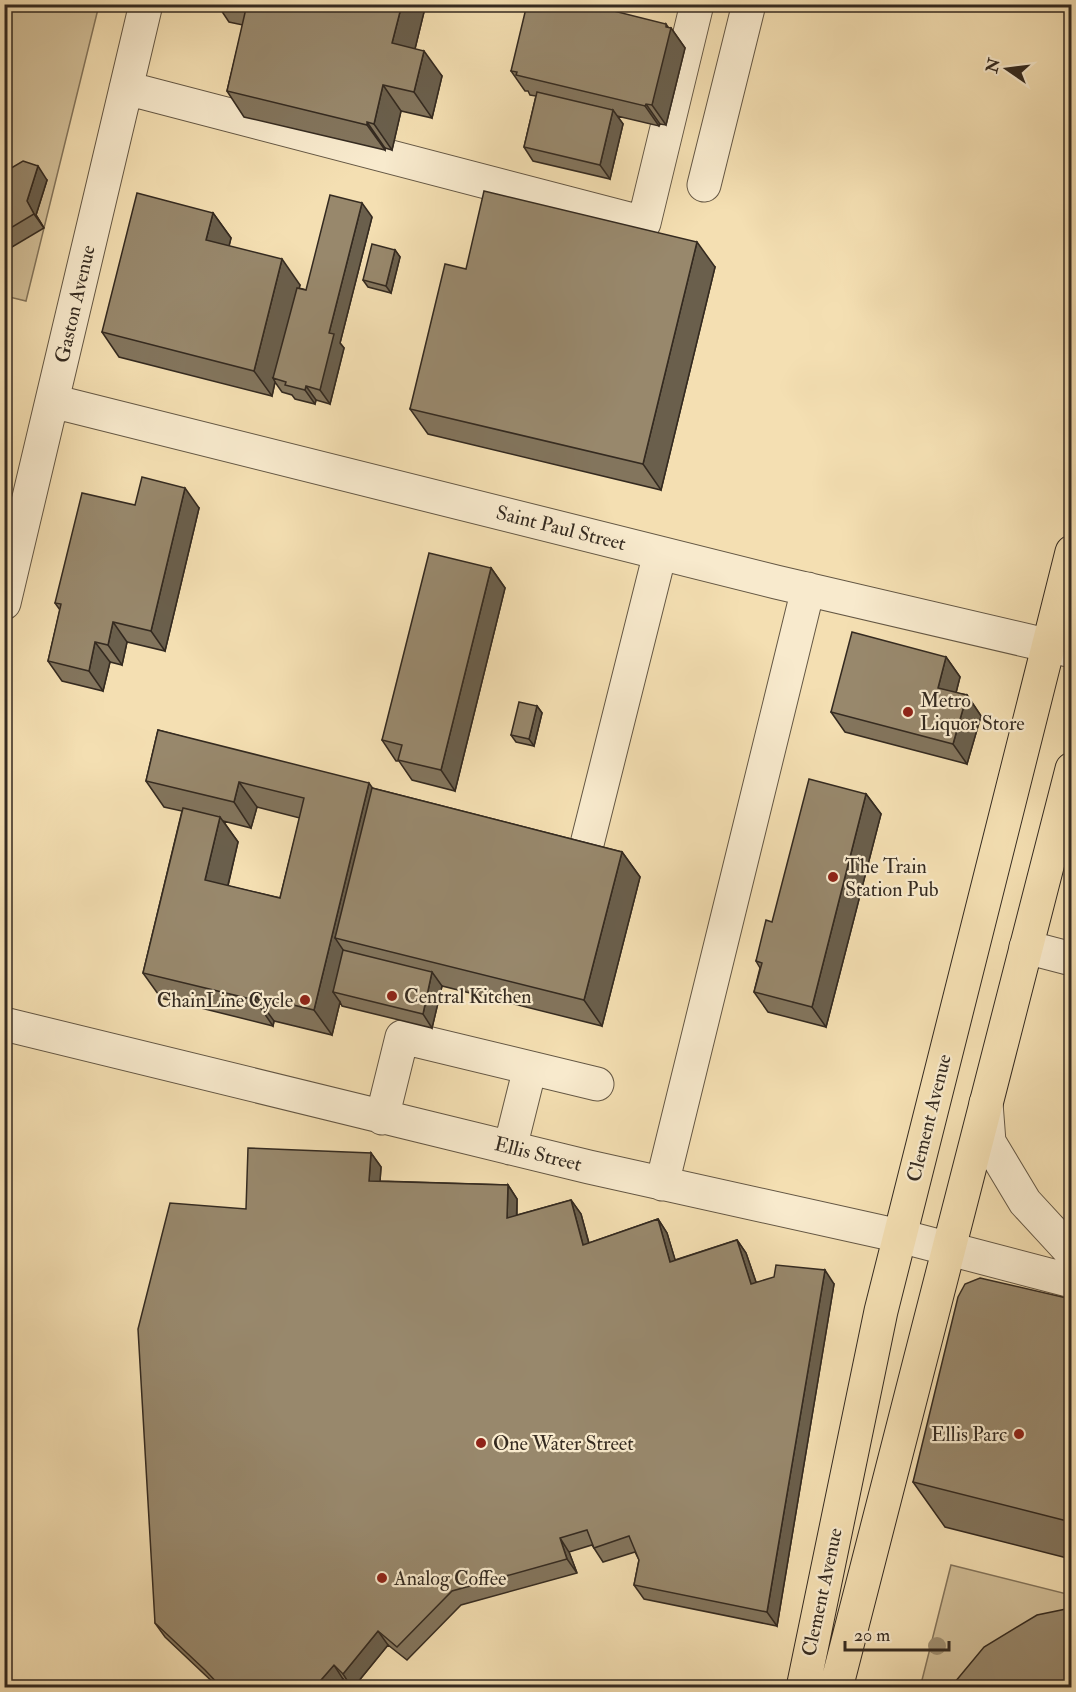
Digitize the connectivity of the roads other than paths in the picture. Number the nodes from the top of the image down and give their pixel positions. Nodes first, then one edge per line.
1 (146, 4) edge
2 (697, 4) edge
3 (749, 4) edge
4 (126, 88) junction
5 (704, 185) dead end
6 (52, 401) junction
7 (1071, 552) edge
8 (660, 553) junction
9 (808, 589) junction
10 (4, 603) edge
11 (1060, 649) edge
12 (1071, 769) edge
13 (587, 844) edge
14 (1026, 947) junction
15 (1071, 958) edge
16 (4, 1024) edge
17 (530, 1068) junction
18 (597, 1084) dead end
19 (986, 1102) junction
20 (382, 1118) junction
21 (510, 1148) junction
22 (662, 1184) junction
23 (900, 1236) junction
24 (949, 1248) junction
25 (1071, 1253) edge
26 (1071, 1281) edge
27 (802, 1688) edge
28 (836, 1688) edge

1 - 4 street, Gaston Avenue
2 - 4 street
3 - 5 street
4 - 6 street, Gaston Avenue
6 - 8 street, Saint Paul Street
6 - 10 street, Gaston Avenue
7 - 11 main road, Clement Avenue
8 - 9 street, Saint Paul Street
8 - 13 street
9 - 11 street, Saint Paul Street
9 - 22 street
11 - 23 main road, Clement Avenue
12 - 14 main road, Clement Avenue
14 - 15 street
14 - 19 main road, Clement Avenue
16 - 20 street, Ellis Street
17 - 18 street
17 - 20 street
17 - 21 street
19 - 24 main road, Clement Avenue
19 - 25 street
20 - 21 street, Ellis Street
21 - 22 street, Ellis Street
22 - 23 street, Ellis Street
23 - 24 street, Ellis Street
23 - 27 main road, Clement Avenue
24 - 26 street, Ellis Street
24 - 28 main road, Clement Avenue

